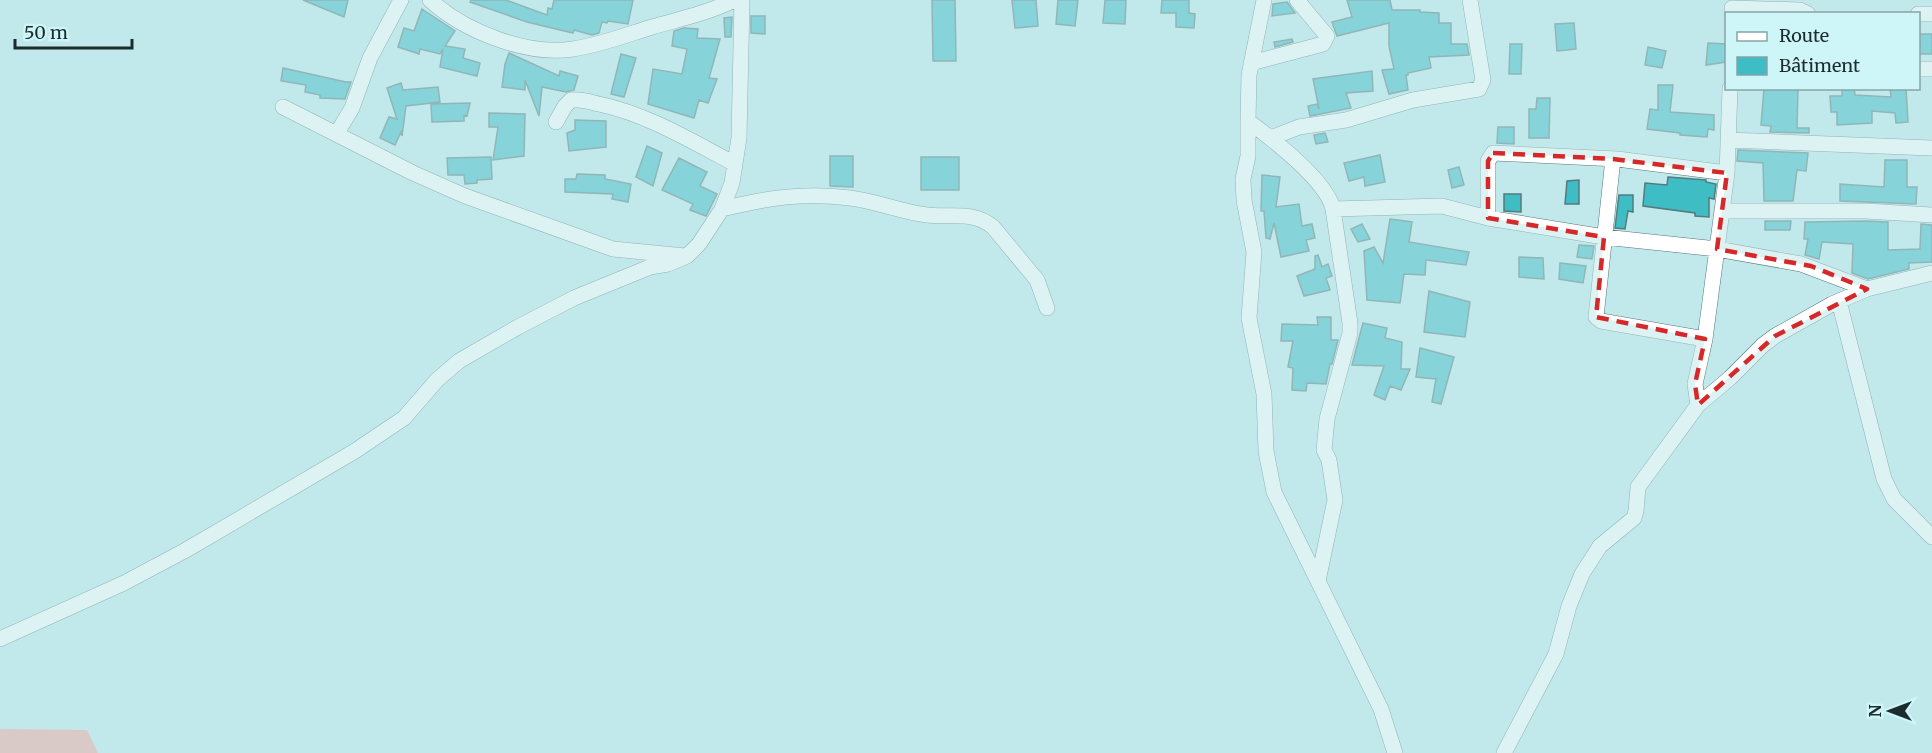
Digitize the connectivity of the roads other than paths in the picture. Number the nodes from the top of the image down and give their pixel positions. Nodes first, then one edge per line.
1 (401, 0) edge
2 (430, 0) edge
3 (734, 0) edge
4 (742, 0) edge
5 (1264, 0) edge
6 (1298, 0) edge
7 (1470, 0) edge
8 (1733, 7) edge
9 (1804, 12) edge
10 (1251, 63) junction
11 (1730, 90) edge
12 (283, 107) dead end
13 (1248, 121) junction
14 (556, 122) dead end
15 (337, 133) junction
16 (1271, 138) junction
17 (1728, 140) junction
18 (1932, 148) edge
19 (1613, 159) junction
20 (735, 164) junction
21 (1726, 173) junction
22 (722, 208) junction
23 (1333, 209) junction
24 (1722, 211) junction
25 (1932, 215) edge
26 (1488, 218) junction
27 (1604, 237) junction
28 (1717, 249) junction
29 (687, 256) junction
30 (1932, 273) edge
31 (1868, 289) junction
32 (1839, 301) junction
33 (1047, 308) dead end
34 (1705, 339) junction
35 (1698, 405) junction
36 (1932, 537) edge
37 (1318, 581) junction
38 (0, 639) edge
39 (1395, 753) edge
40 (1504, 753) edge

1 - 15 street
2 - 3 street
4 - 20 street
5 - 10 street
6 - 10 street
7 - 16 street
8 - 9 street
10 - 13 street
11 - 17 street
12 - 15 street
13 - 16 street
13 - 37 street
14 - 20 street
15 - 29 street
16 - 23 street
17 - 18 street
17 - 21 street
19 - 21 street
19 - 26 street
19 - 27 street
20 - 22 street
21 - 24 street
22 - 29 street
22 - 33 street
23 - 26 street
23 - 37 street
24 - 25 street
24 - 28 street
26 - 27 street
27 - 28 street
27 - 34 street
28 - 31 street
28 - 34 street
29 - 38 street
30 - 31 street
31 - 32 street
32 - 35 street
32 - 36 street
34 - 35 street
35 - 40 street
37 - 39 street

